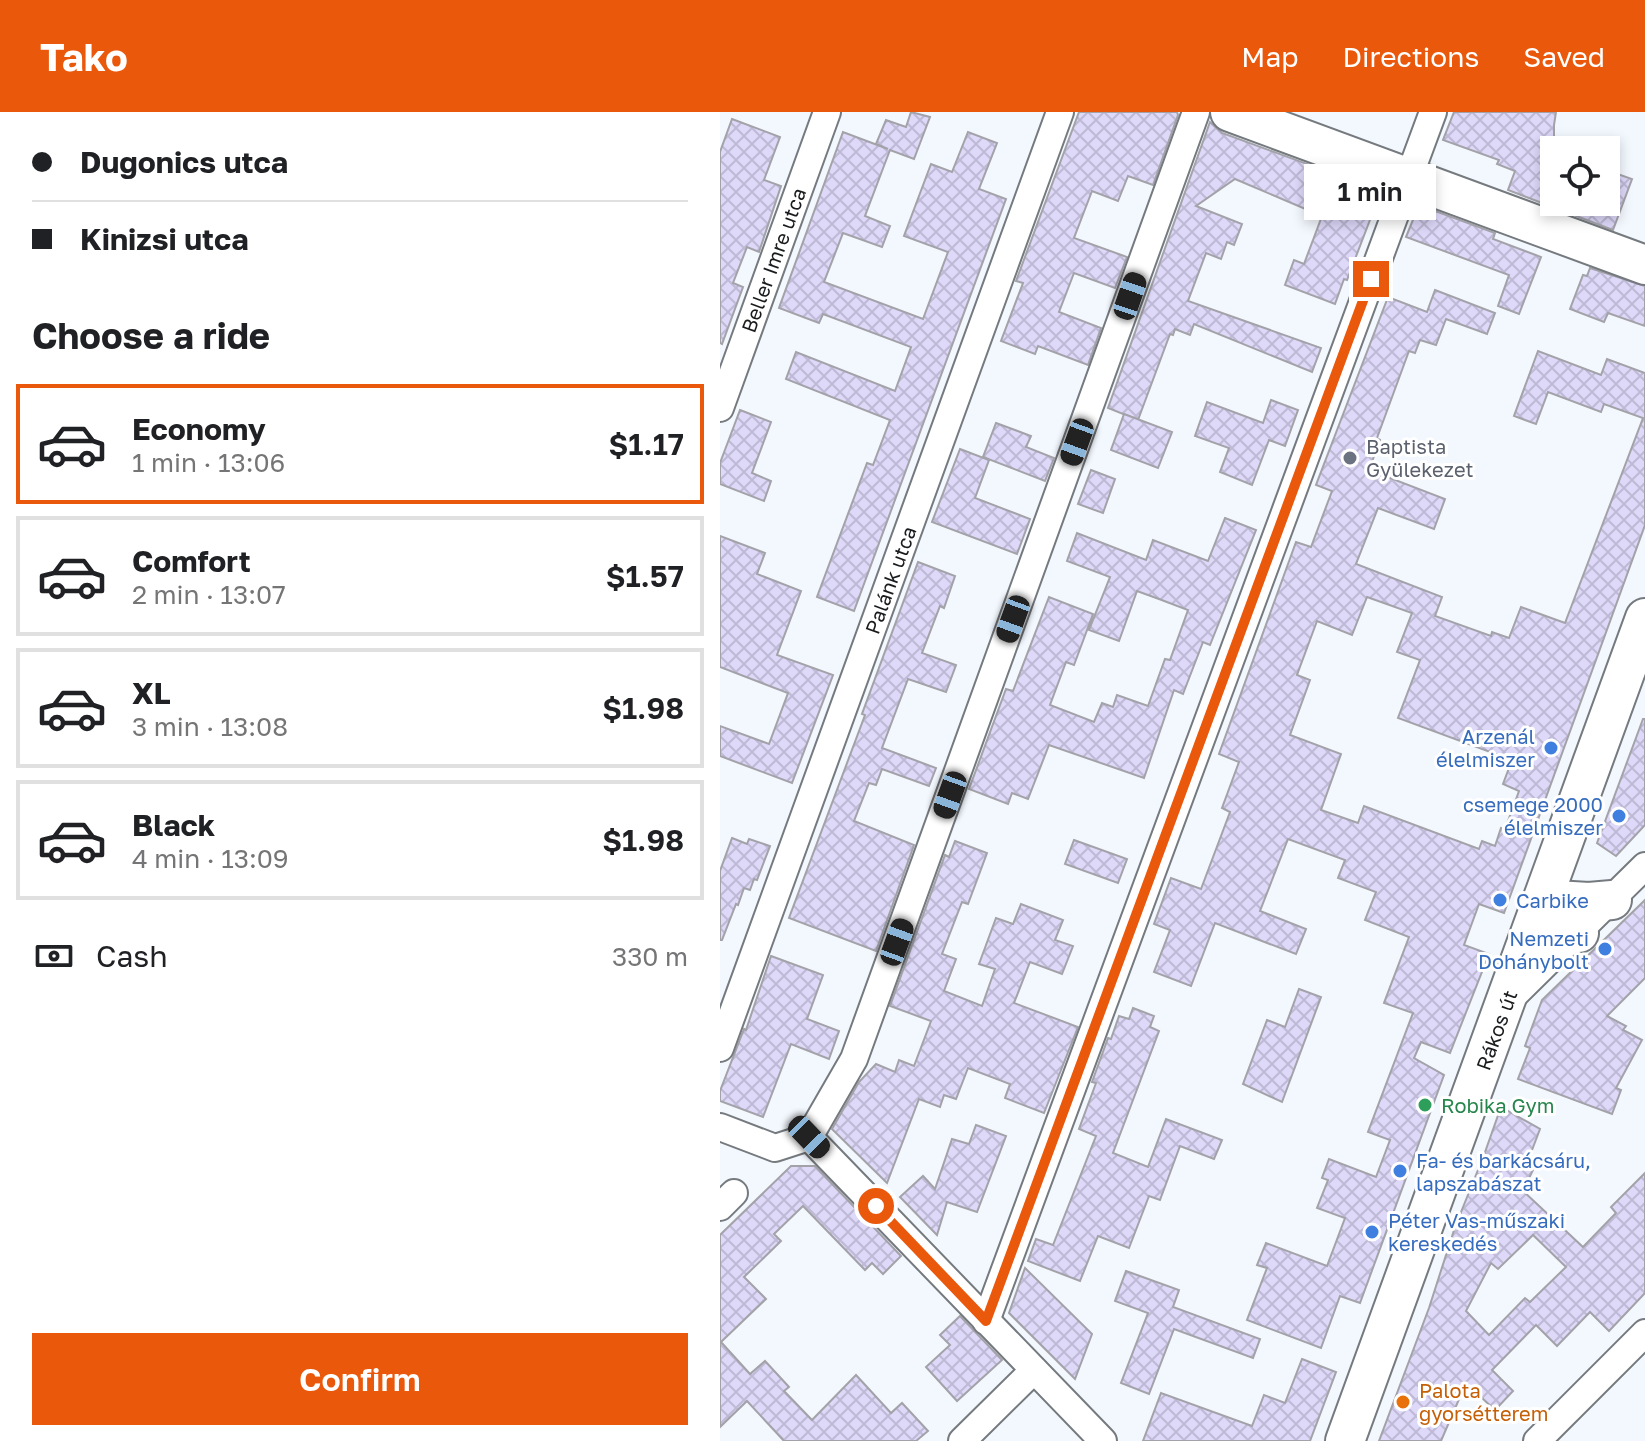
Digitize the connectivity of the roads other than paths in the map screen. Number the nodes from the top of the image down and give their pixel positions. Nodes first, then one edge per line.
1 (827, 112) edge
2 (1060, 112) edge
3 (1196, 112) edge
4 (1230, 112) edge
5 (1433, 112) edge
6 (1409, 178) junction
7 (1645, 265) edge
8 (720, 408) edge
9 (1645, 618) edge
10 (1557, 855) junction
11 (1645, 866) edge
12 (1606, 900) junction
13 (1540, 907) junction
14 (1579, 933) junction
15 (1506, 1003) junction
16 (720, 1048) edge
17 (720, 1127) edge
18 (809, 1137) junction
19 (986, 1321) junction
20 (1645, 1333) edge
21 (1034, 1370) junction
22 (962, 1441) edge
23 (1103, 1441) edge
24 (1345, 1441) edge
25 (1537, 1441) edge

1 - 8 street, Beller Imre utca
2 - 16 street, Palánk utca
3 - 18 street
4 - 6 street
5 - 6 street
6 - 7 street
6 - 19 street
9 - 10 street, Rákos út
10 - 12 street
10 - 13 street, Rákos út
11 - 12 street
12 - 13 street
12 - 14 street
13 - 14 street
13 - 15 street, Rákos út
14 - 15 street
15 - 24 street, Rákos út
17 - 18 street
18 - 19 street
19 - 21 street
20 - 25 street
21 - 22 street
21 - 23 street

